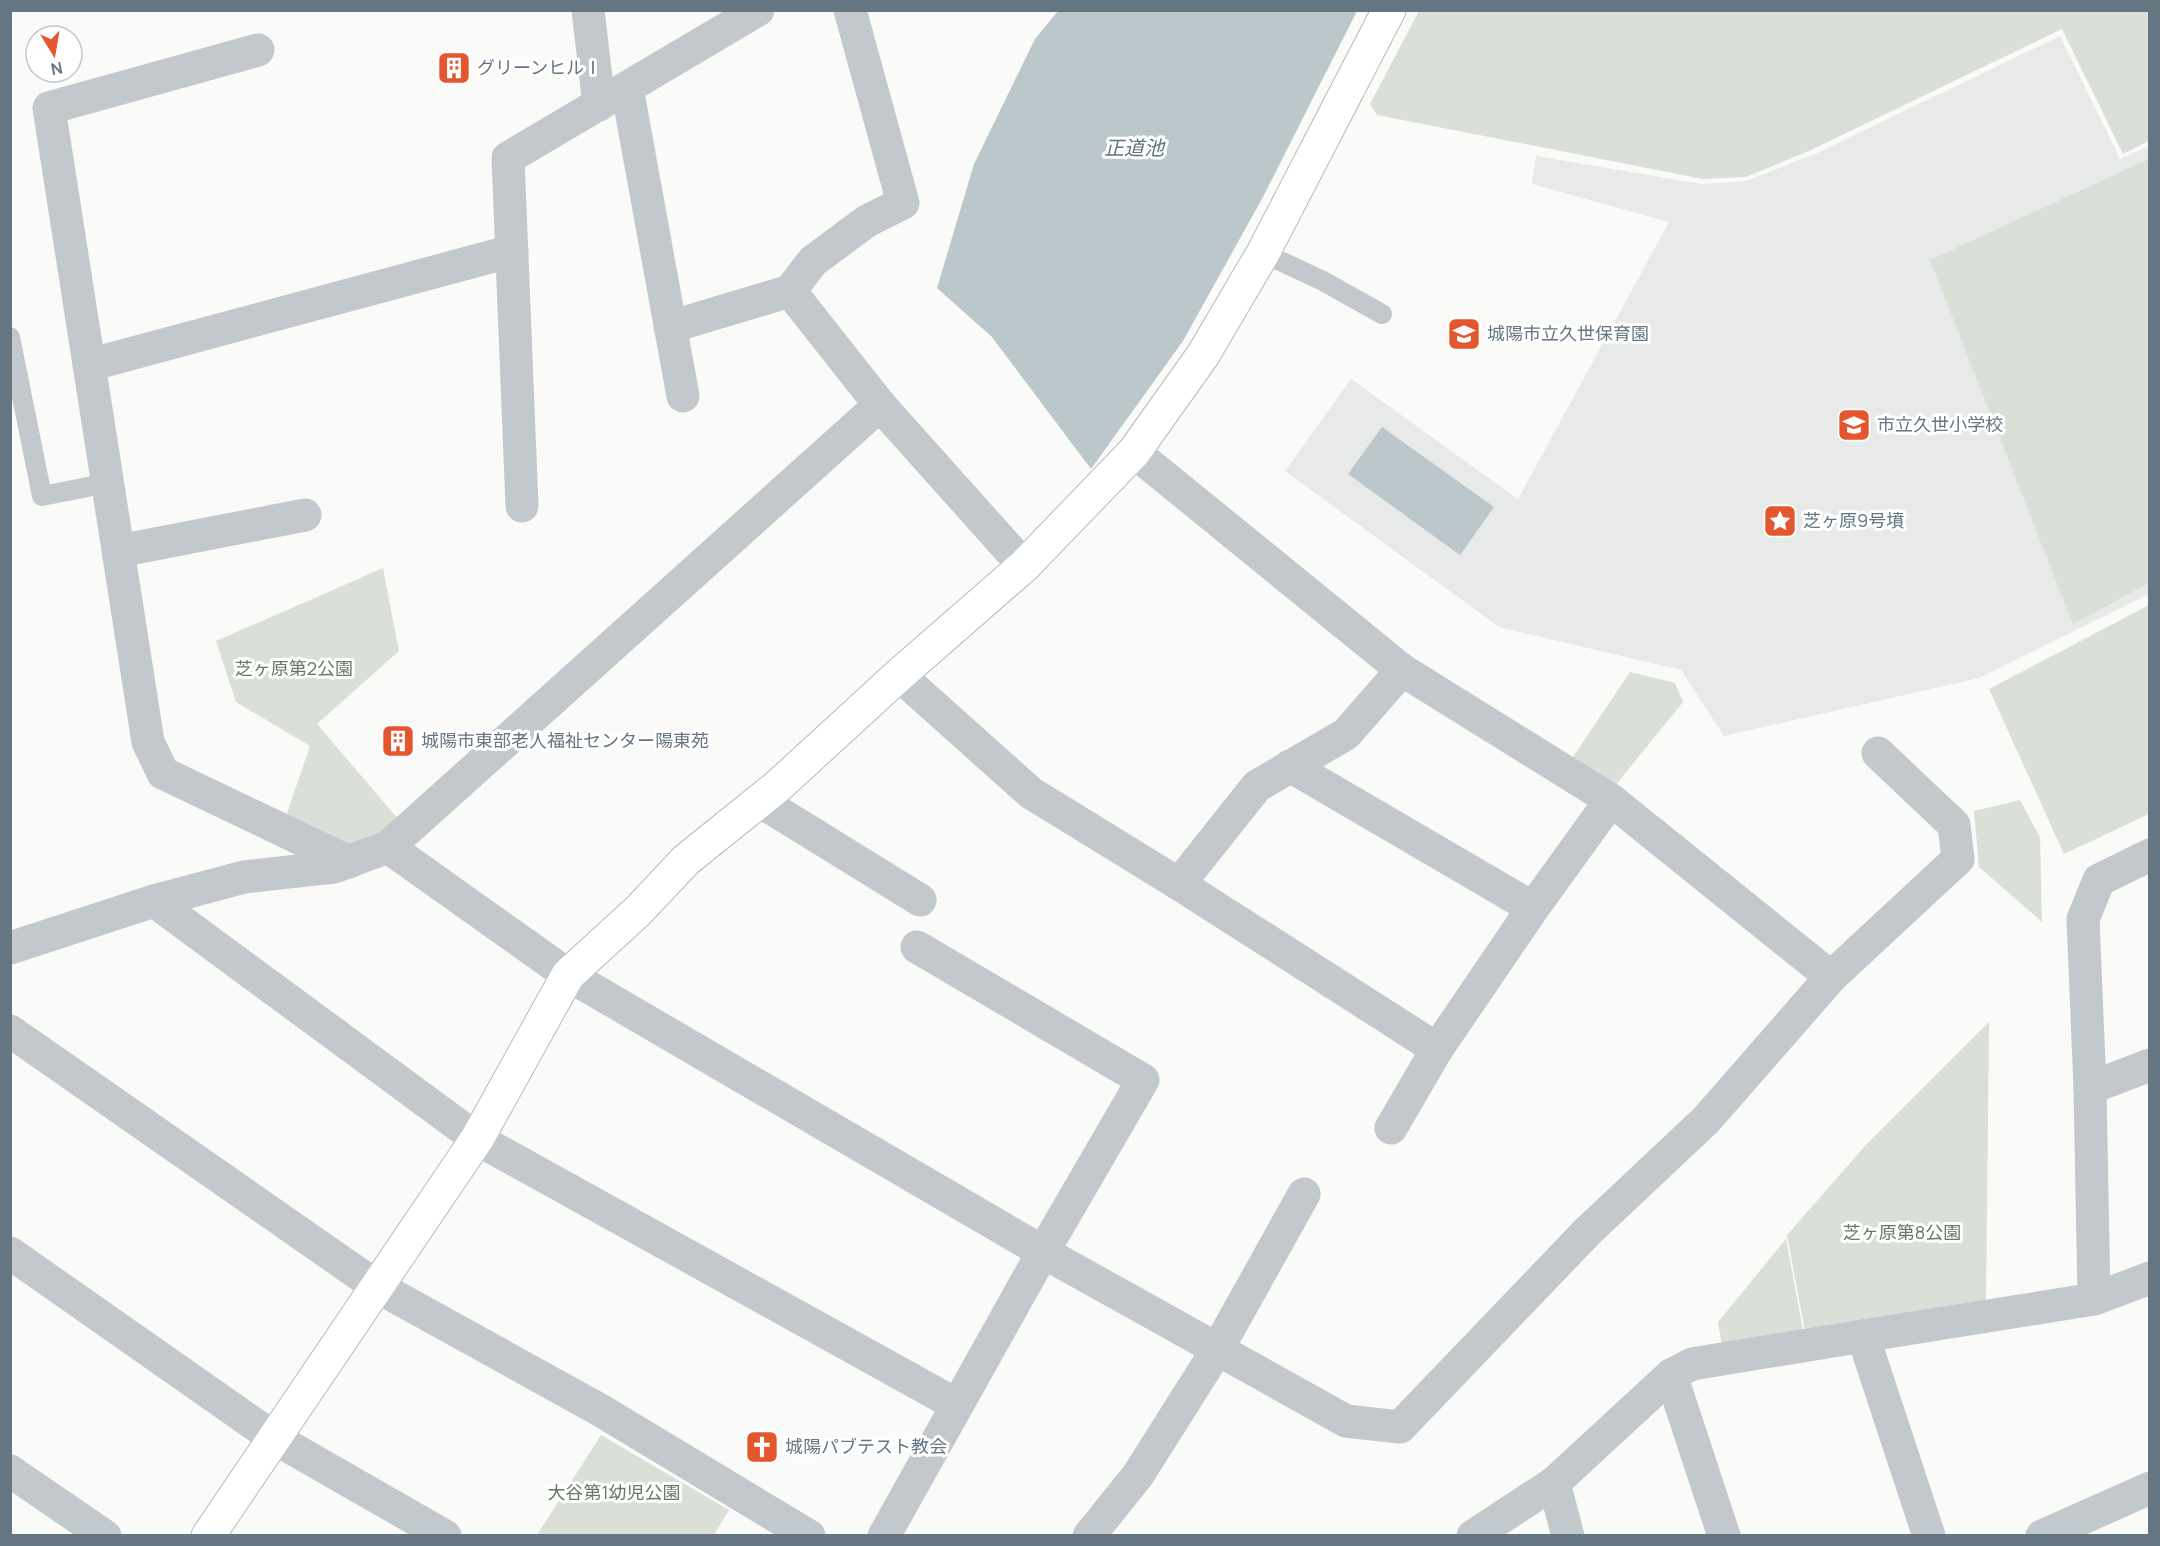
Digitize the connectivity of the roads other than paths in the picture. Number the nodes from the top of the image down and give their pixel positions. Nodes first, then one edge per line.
1 (588, 10) edge
2 (758, 10) edge
3 (850, 10) edge
4 (1389, 10) edge
5 (258, 50) dead end
6 (627, 88) junction
7 (599, 105) junction
8 (512, 251) junction
9 (1263, 253) junction
10 (790, 291) junction
11 (1382, 314) dead end
12 (670, 327) junction
13 (10, 337) edge
14 (89, 365) junction
15 (683, 396) dead end
16 (880, 405) junction
17 (1134, 452) junction
18 (108, 483) junction
19 (522, 506) dead end
20 (305, 515) dead end
21 (119, 551) junction
22 (1024, 566) junction
23 (1402, 670) junction
24 (899, 675) junction
25 (1878, 753) dead end
26 (1290, 766) junction
27 (1611, 800) junction
28 (760, 801) junction
29 (388, 848) junction
30 (2150, 855) edge
31 (349, 862) junction
32 (1179, 884) junction
33 (920, 900) dead end
34 (154, 901) junction
35 (1533, 908) junction
36 (917, 947) dead end
37 (10, 948) edge
38 (568, 975) junction
39 (1831, 976) junction
40 (10, 1031) edge
41 (1437, 1049) junction
42 (2150, 1065) edge
43 (2090, 1088) junction
44 (1391, 1128) dead end
45 (477, 1139) junction
46 (1304, 1194) dead end
47 (1044, 1252) junction
48 (10, 1253) edge
49 (2150, 1278) edge
50 (376, 1286) junction
51 (2094, 1299) junction
52 (1863, 1336) junction
53 (1217, 1350) junction
54 (1671, 1375) junction
55 (957, 1406) junction
56 (274, 1438) junction
57 (10, 1471) edge
58 (1554, 1483) junction
59 (2150, 1488) edge
60 (105, 1536) edge
61 (208, 1536) edge
62 (445, 1536) edge
63 (809, 1536) edge
64 (884, 1536) edge
65 (1089, 1536) edge
66 (1473, 1536) edge
67 (1568, 1536) edge
68 (1724, 1536) edge
69 (1929, 1536) edge
70 (2042, 1536) edge

1 - 7 street
2 - 6 street
3 - 10 street
4 - 9 street
5 - 14 street
6 - 7 street
6 - 12 street
7 - 8 street
8 - 14 street
8 - 19 street
9 - 11 lane
9 - 17 street
10 - 12 street
10 - 16 street
12 - 15 street
13 - 18 lane
14 - 18 street
16 - 22 street
16 - 29 street
17 - 22 street
17 - 23 street
18 - 21 street
20 - 21 street
21 - 31 street
22 - 24 street
23 - 26 street
23 - 27 street
24 - 28 street
24 - 32 street
25 - 39 street
26 - 32 street
26 - 35 street
27 - 35 street
27 - 39 street
28 - 33 street
28 - 38 street
29 - 31 street
29 - 38 street
30 - 43 street
31 - 34 street
32 - 41 street
34 - 37 street
34 - 45 street
35 - 41 street
36 - 47 street
38 - 45 street
38 - 47 street
39 - 53 street
40 - 50 street
41 - 44 street
42 - 43 street
43 - 51 street
45 - 50 street
45 - 55 street
46 - 53 street
47 - 53 street
47 - 55 street
48 - 56 street
49 - 51 street
50 - 56 street
50 - 63 street
51 - 52 street
52 - 54 street
52 - 69 street
53 - 65 street
54 - 58 street
54 - 68 street
55 - 64 street
56 - 61 street
56 - 62 street
57 - 60 street
58 - 66 street
58 - 67 street
59 - 70 street

